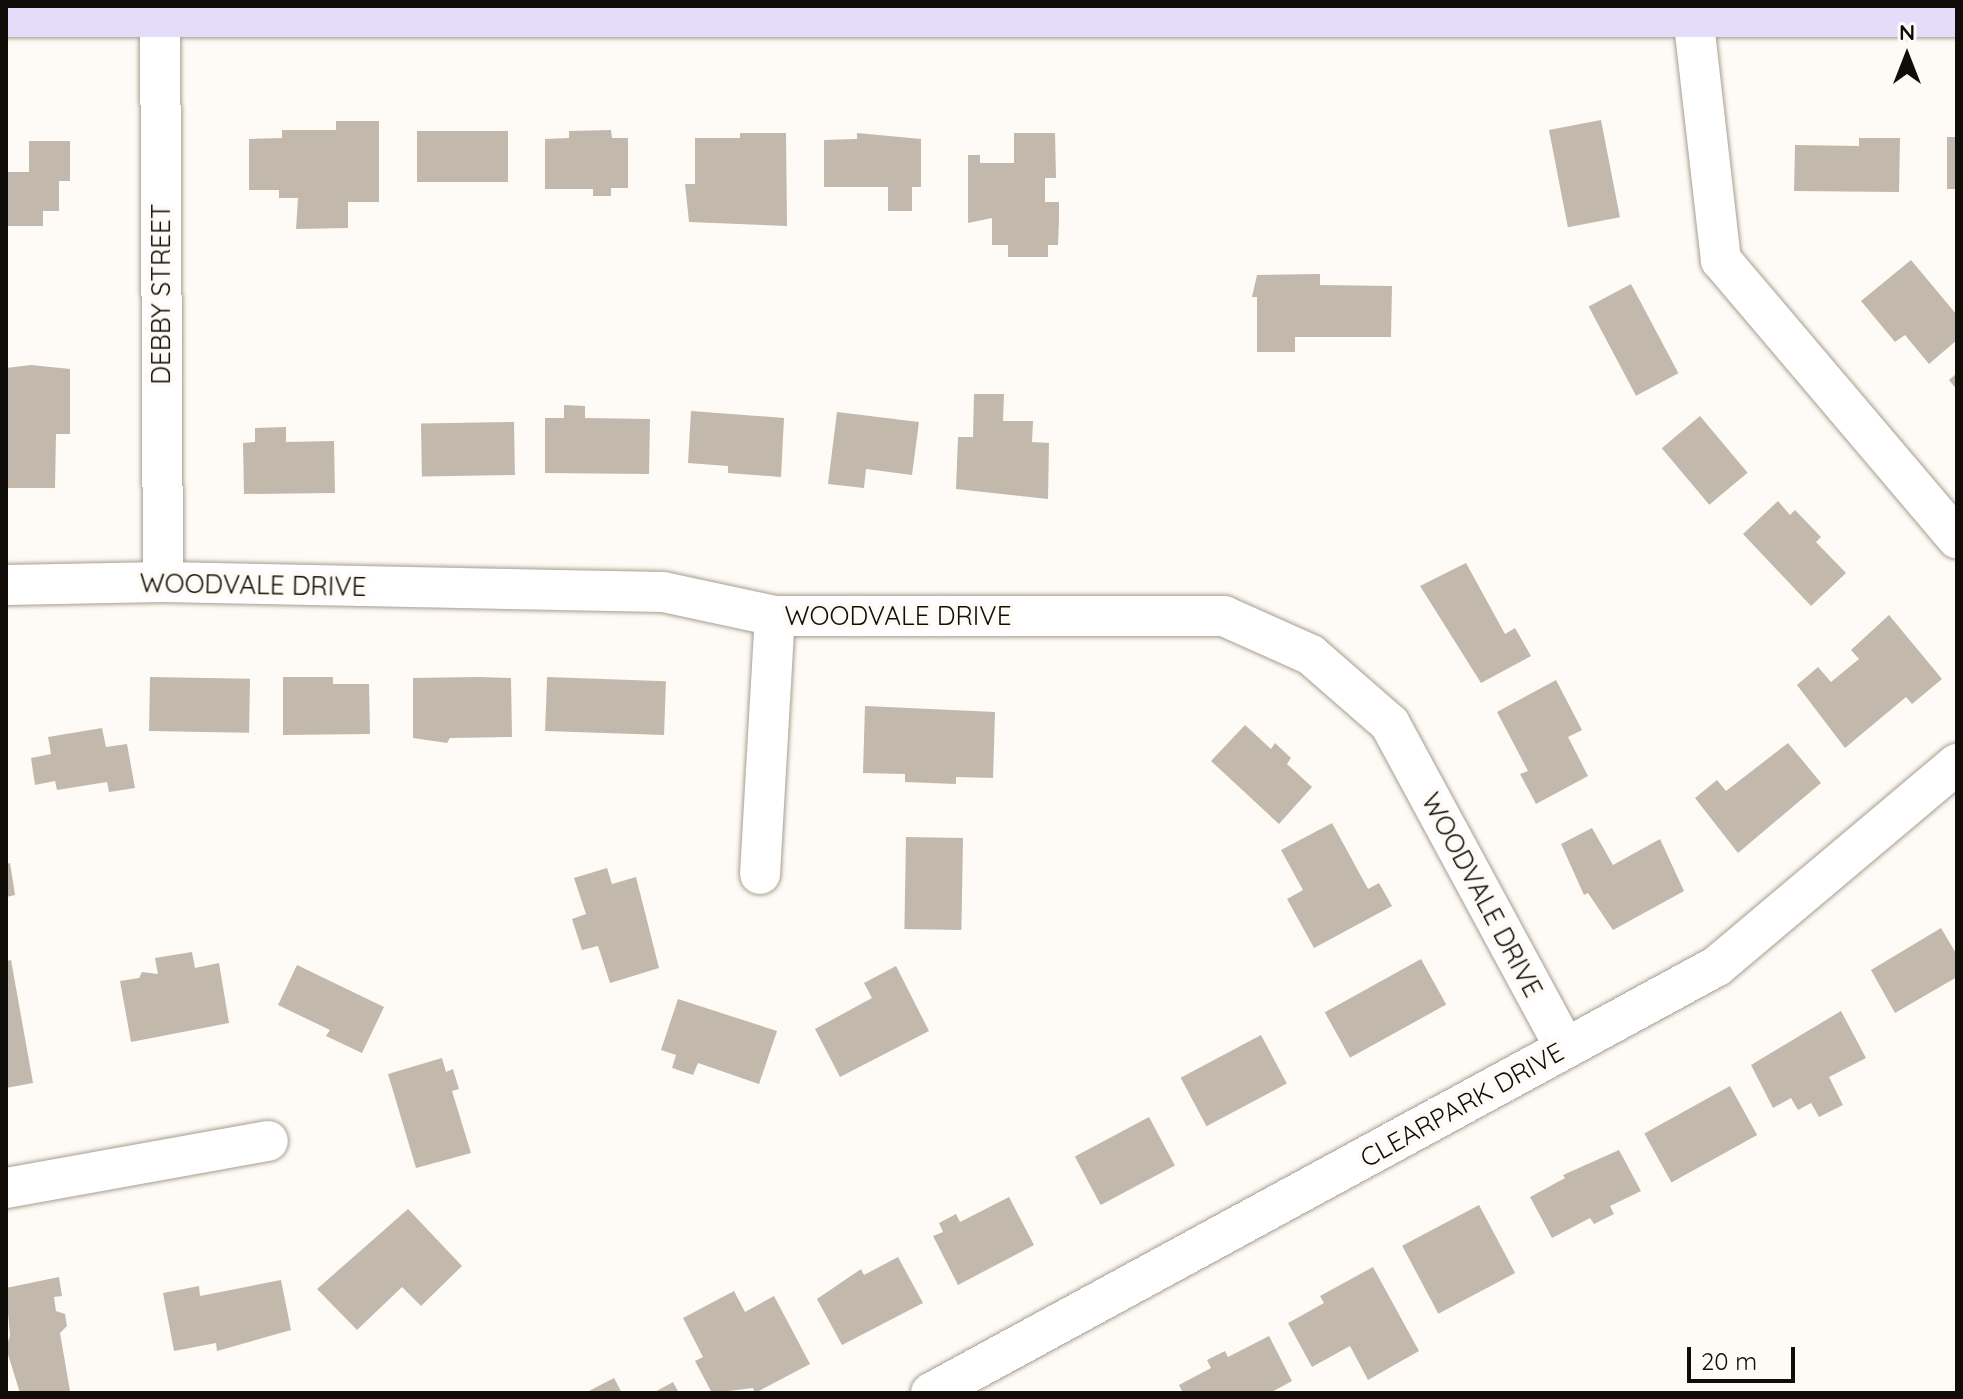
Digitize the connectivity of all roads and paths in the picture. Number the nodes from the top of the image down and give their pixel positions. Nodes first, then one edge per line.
1 (160, 10) edge
2 (1692, 10) edge
3 (6, 15) edge
4 (1957, 15) edge
5 (1957, 538) edge
6 (163, 582) junction
7 (6, 585) edge
8 (775, 616) junction
9 (1957, 764) edge
10 (760, 874) dead end
11 (1565, 1048) junction
12 (268, 1141) dead end
13 (6, 1188) edge
14 (931, 1393) edge

1 - 2 main road
1 - 3 main road
1 - 6 street, DEBBY STREET
2 - 4 main road
2 - 5 street
6 - 7 street, WOODVALE DRIVE
6 - 8 street, WOODVALE DRIVE
8 - 10 street
8 - 11 street, WOODVALE DRIVE
9 - 11 street, CLEARPARK DRIVE
11 - 14 street, CLEARPARK DRIVE
12 - 13 street

